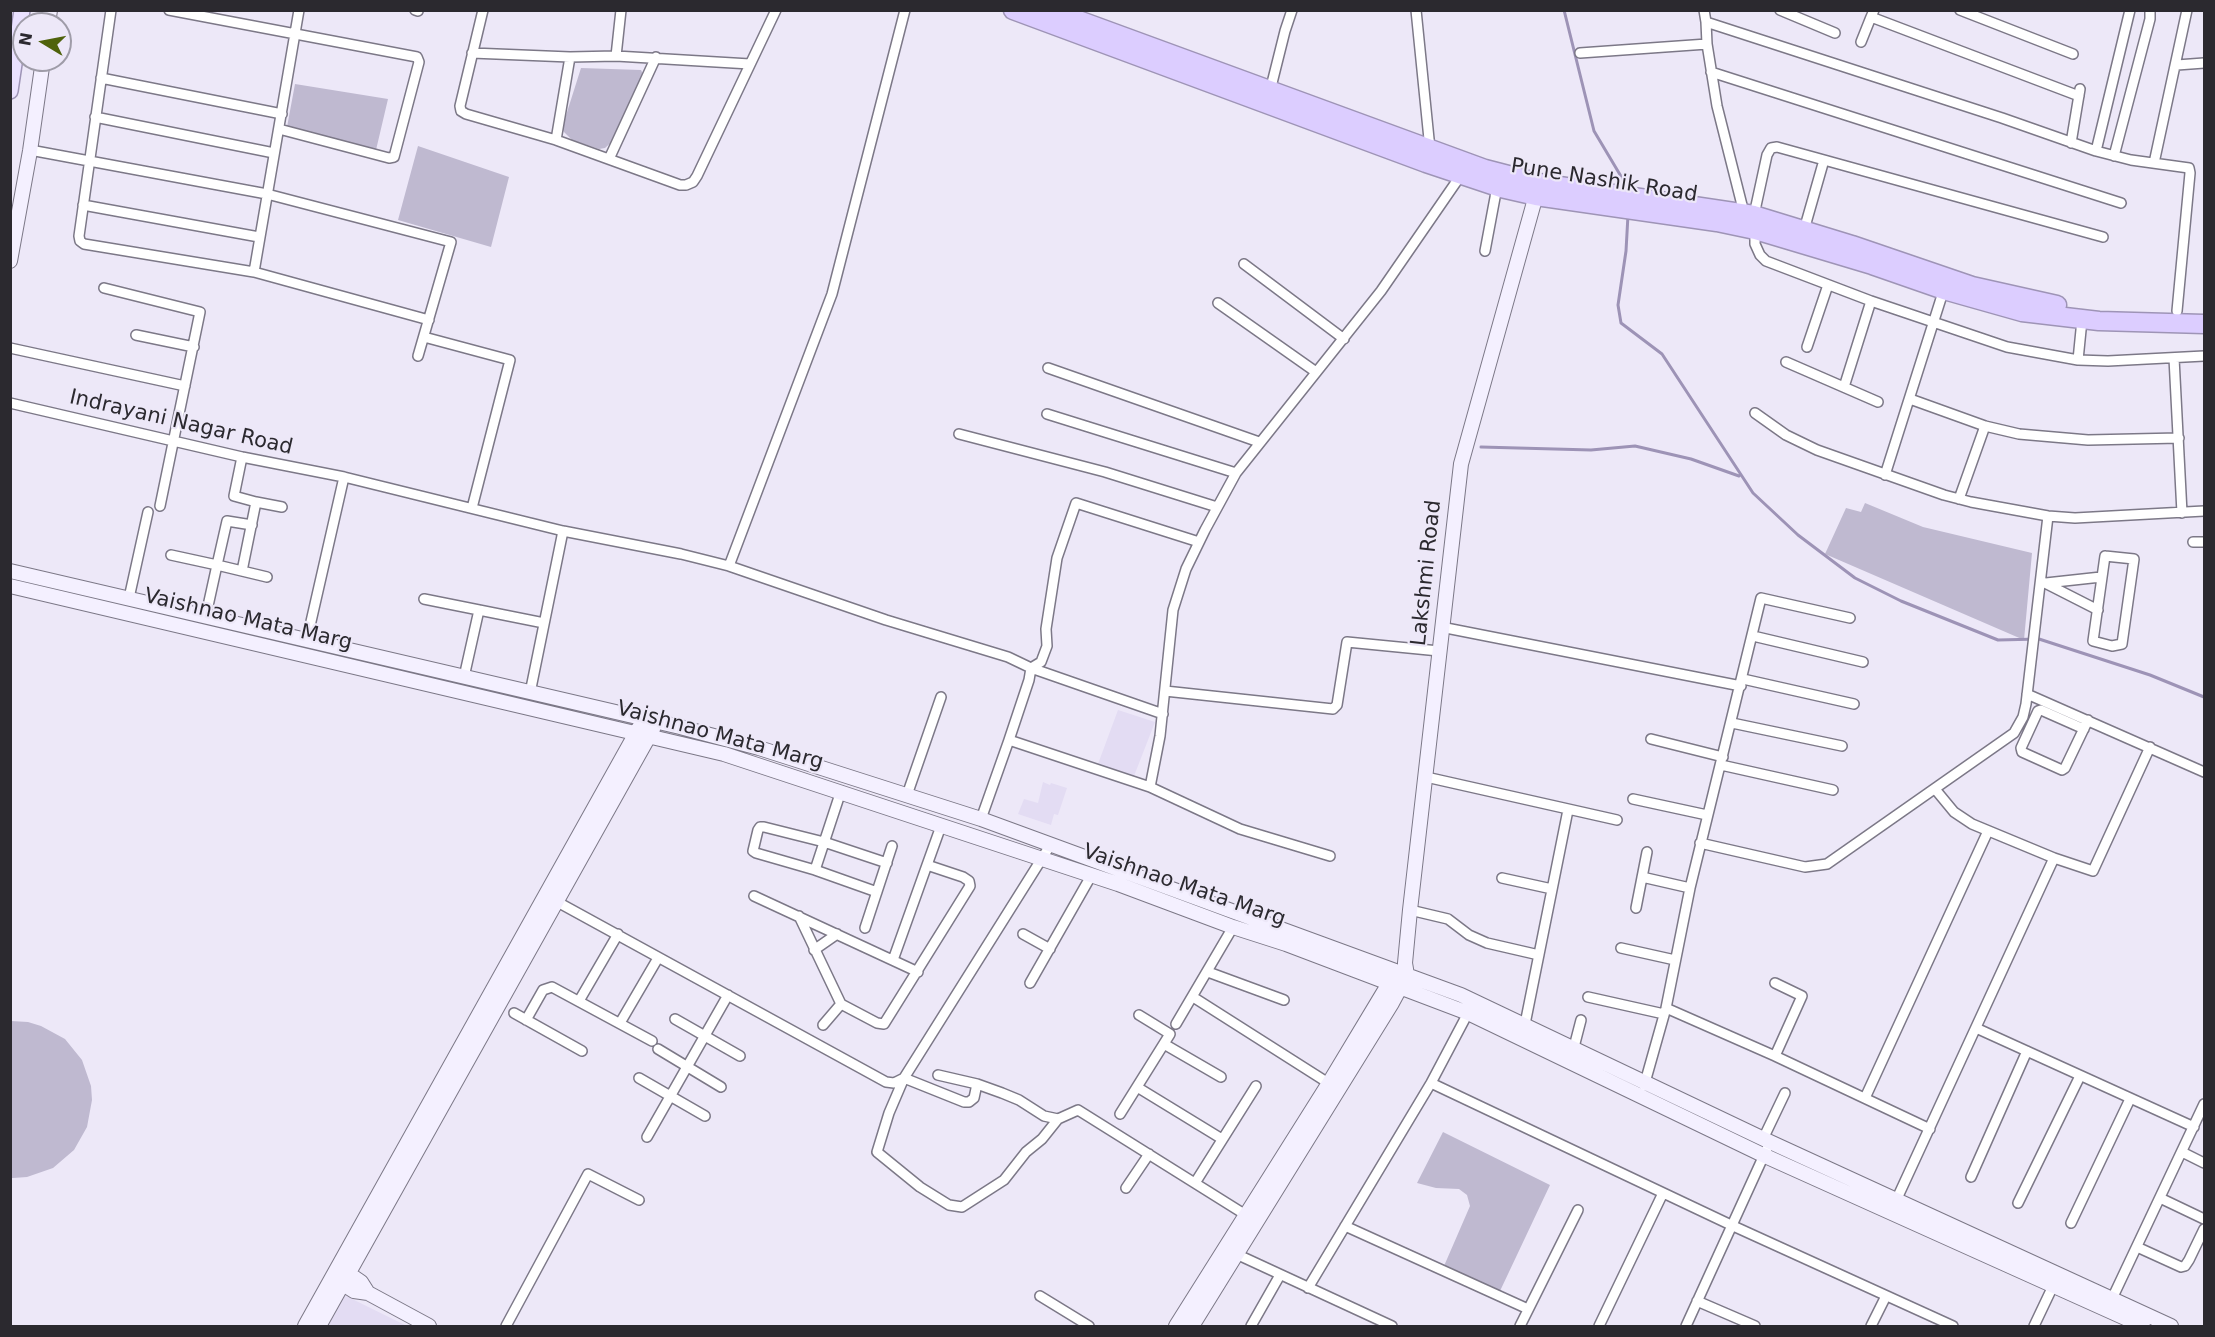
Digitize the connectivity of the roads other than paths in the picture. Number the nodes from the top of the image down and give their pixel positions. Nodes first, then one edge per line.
1 (22, 10) edge
2 (111, 10) edge
3 (169, 10) edge
4 (300, 10) edge
5 (483, 10) edge
6 (621, 10) edge
7 (776, 10) edge
8 (905, 10) edge
9 (1013, 10) edge
10 (1051, 10) edge
11 (1292, 10) edge
12 (1416, 10) edge
13 (1704, 10) edge
14 (1780, 10) edge
15 (1960, 10) edge
16 (2130, 10) edge
17 (2151, 10) edge
18 (2187, 10) edge
19 (1873, 14) edge
20 (1706, 22) junction
21 (295, 33) junction
22 (1835, 33) dead end
23 (1861, 42) dead end
24 (1707, 44) junction
25 (472, 53) junction
26 (1580, 54) dead end
27 (2073, 54) dead end
28 (616, 56) junction
29 (570, 57) junction
30 (656, 57) junction
31 (2205, 63) edge
32 (750, 64) junction
33 (2177, 65) junction
34 (41, 72) edge
35 (1711, 72) junction
36 (101, 78) junction
37 (10, 91) edge
38 (1270, 91) junction
39 (282, 114) junction
40 (95, 117) junction
41 (279, 129) junction
42 (556, 140) junction
43 (2071, 142) junction
44 (1430, 149) junction
45 (30, 150) junction
46 (2096, 151) junction
47 (274, 153) junction
48 (2114, 156) junction
49 (89, 159) junction
50 (609, 159) junction
51 (1824, 160) junction
52 (2154, 163) junction
53 (1461, 175) junction
54 (1497, 187) junction
55 (1537, 190) junction
56 (267, 194) junction
57 (2121, 203) dead end
58 (83, 205) junction
59 (1751, 219) junction
60 (1804, 230) junction
61 (259, 237) junction
62 (2103, 237) dead end
63 (1485, 251) dead end
64 (10, 261) edge
65 (1244, 264) dead end
66 (254, 272) junction
67 (1946, 284) junction
68 (1828, 285) junction
69 (104, 288) dead end
70 (1871, 301) junction
71 (1218, 303) dead end
72 (2177, 311) junction
73 (2205, 311) edge
74 (429, 320) junction
75 (2082, 320) junction
76 (1934, 322) junction
77 (2205, 324) edge
78 (136, 335) dead end
79 (424, 337) junction
80 (1344, 339) junction
81 (194, 347) junction
82 (1807, 347) dead end
83 (10, 348) edge
84 (418, 356) dead end
85 (2205, 356) edge
86 (2174, 358) junction
87 (2078, 360) junction
88 (1786, 362) dead end
89 (1048, 368) dead end
90 (1316, 372) junction
91 (185, 386) junction
92 (1844, 387) junction
93 (1910, 399) junction
94 (1878, 402) dead end
95 (10, 403) edge
96 (1755, 413) dead end
97 (1047, 414) dead end
98 (1985, 426) junction
99 (959, 434) dead end
100 (2179, 438) junction
101 (174, 441) junction
102 (1259, 442) junction
103 (242, 457) junction
104 (1236, 473) junction
105 (1885, 475) junction
106 (344, 477) junction
107 (1959, 499) junction
108 (256, 502) junction
109 (160, 506) dead end
110 (282, 507) dead end
111 (1217, 507) junction
112 (472, 508) junction
113 (2205, 511) edge
114 (148, 512) dead end
115 (2182, 513) junction
116 (2048, 516) junction
117 (252, 525) junction
118 (563, 531) junction
119 (1199, 542) junction
120 (2205, 542) edge
121 (2193, 543) dead end
122 (171, 555) dead end
123 (217, 565) junction
124 (729, 566) junction
125 (10, 571) edge
126 (242, 571) junction
127 (267, 576) dead end
128 (2102, 577) junction
129 (2044, 582) junction
130 (10, 586) edge
131 (133, 598) junction
132 (424, 599) dead end
133 (479, 610) junction
134 (2098, 610) junction
135 (134, 615) junction
136 (206, 615) junction
137 (1850, 618) dead end
138 (544, 624) junction
139 (1441, 627) junction
140 (1753, 636) junction
141 (307, 639) junction
142 (1439, 651) junction
143 (1863, 662) dead end
144 (1031, 668) junction
145 (464, 677) junction
146 (1742, 682) junction
147 (1165, 691) junction
148 (530, 693) junction
149 (2027, 694) junction
150 (941, 697) dead end
151 (1854, 704) dead end
152 (1163, 714) junction
153 (651, 720) junction
154 (1732, 723) junction
155 (2086, 725) junction
156 (643, 735) junction
157 (1651, 739) dead end
158 (1009, 740) junction
159 (1842, 746) dead end
160 (2151, 747) junction
161 (1722, 761) junction
162 (2205, 772) edge
163 (1426, 777) junction
164 (1150, 787) junction
165 (1935, 789) junction
166 (1833, 790) dead end
167 (840, 791) junction
168 (907, 795) junction
169 (1634, 799) dead end
170 (1568, 810) junction
171 (1707, 815) junction
172 (981, 819) junction
173 (1617, 820) dead end
174 (941, 826) junction
175 (1988, 831) junction
176 (824, 842) junction
177 (1700, 843) junction
178 (1051, 844) junction
179 (892, 846) dead end
180 (1647, 852) dead end
181 (1330, 856) dead end
182 (1043, 858) junction
183 (2054, 858) junction
184 (887, 863) junction
185 (927, 864) junction
186 (815, 870) junction
187 (1092, 876) junction
188 (1642, 877) junction
189 (1502, 878) dead end
190 (1690, 888) junction
191 (1552, 889) junction
192 (877, 892) junction
193 (754, 896) dead end
194 (550, 898) junction
195 (1636, 908) dead end
196 (1410, 910) junction
197 (799, 916) junction
198 (1233, 927) junction
199 (865, 928) dead end
200 (618, 934) junction
201 (837, 934) junction
202 (1023, 934) dead end
203 (1621, 948) dead end
204 (1050, 949) junction
205 (814, 950) junction
206 (1539, 955) junction
207 (658, 958) junction
208 (893, 960) junction
209 (1675, 960) junction
210 (918, 972) junction
211 (1208, 972) junction
212 (1400, 976) junction
213 (1030, 983) dead end
214 (1775, 984) dead end
215 (728, 995) junction
216 (1588, 997) dead end
217 (1193, 998) junction
218 (1284, 1000) dead end
219 (579, 1001) junction
220 (841, 1004) junction
221 (1665, 1011) junction
222 (514, 1013) dead end
223 (1468, 1013) junction
224 (1139, 1015) dead end
225 (675, 1019) dead end
226 (526, 1020) junction
227 (1581, 1020) dead end
228 (620, 1023) junction
229 (1176, 1024) dead end
230 (1525, 1024) junction
231 (824, 1025) dead end
232 (1976, 1028) junction
233 (704, 1036) junction
234 (652, 1041) dead end
235 (1164, 1044) junction
236 (1574, 1047) junction
237 (658, 1049) dead end
238 (582, 1051) dead end
239 (2027, 1052) junction
240 (740, 1056) dead end
241 (1775, 1056) junction
242 (687, 1068) junction
243 (938, 1075) dead end
244 (2080, 1076) junction
245 (1221, 1077) dead end
246 (639, 1078) dead end
247 (904, 1078) junction
248 (1646, 1081) junction
249 (1431, 1083) junction
250 (977, 1084) junction
251 (1256, 1086) dead end
252 (1334, 1086) junction
253 (721, 1087) dead end
254 (1137, 1087) junction
255 (1785, 1093) dead end
256 (670, 1096) junction
257 (1640, 1097) junction
258 (1865, 1098) junction
259 (2130, 1099) junction
260 (2205, 1104) edge
261 (1120, 1114) dead end
262 (705, 1116) dead end
263 (1058, 1119) junction
264 (2194, 1127) junction
265 (1930, 1129) junction
266 (647, 1137) dead end
267 (1222, 1139) junction
268 (1765, 1145) junction
269 (2182, 1152) junction
270 (1149, 1154) junction
271 (2205, 1163) edge
272 (1971, 1177) dead end
273 (1195, 1183) junction
274 (1126, 1188) dead end
275 (1663, 1193) junction
276 (2160, 1198) junction
277 (639, 1200) dead end
278 (2018, 1203) dead end
279 (1893, 1206) junction
280 (1578, 1210) dead end
281 (1251, 1218) junction
282 (2205, 1219) edge
283 (2071, 1223) dead end
284 (1731, 1225) junction
285 (1345, 1226) junction
286 (2205, 1229) edge
287 (2137, 1247) junction
288 (1231, 1251) junction
289 (340, 1275) junction
290 (1280, 1275) junction
291 (2053, 1286) junction
292 (1308, 1288) junction
293 (1040, 1296) dead end
294 (1886, 1296) junction
295 (1697, 1301) junction
296 (2109, 1305) junction
297 (1528, 1309) junction
298 (305, 1326) edge
299 (319, 1326) edge
300 (429, 1326) edge
301 (506, 1326) edge
302 (1089, 1326) edge
303 (1176, 1326) edge
304 (1192, 1326) edge
305 (1251, 1326) edge
306 (1392, 1326) edge
307 (1520, 1326) edge
308 (1599, 1326) edge
309 (1686, 1326) edge
310 (1755, 1326) edge
311 (1871, 1326) edge
312 (1953, 1326) edge
313 (2034, 1326) edge
314 (2143, 1326) edge
315 (2171, 1326) edge

1 - 37 main road
2 - 36 street
3 - 21 street
4 - 21 street
5 - 25 street
6 - 28 street
7 - 32 street
8 - 124 street
9 - 53 highway, Pune Nashik Road
10 - 38 highway, Pune Nashik Road
11 - 38 street
12 - 44 street
13 - 20 street
14 - 22 street
15 - 27 street
16 - 46 street
17 - 48 street
18 - 33 street
19 - 23 street
19 - 43 street
20 - 24 street
20 - 43 street
21 - 39 street
21 - 41 street
24 - 26 street
24 - 35 street
25 - 29 street
25 - 42 street
28 - 29 street
28 - 30 street
29 - 42 street
30 - 32 street
30 - 50 street
31 - 33 street
32 - 50 street
33 - 52 street
34 - 45 main road
35 - 57 street
35 - 59 street
36 - 39 street
36 - 40 street
38 - 44 highway, Pune Nashik Road
39 - 41 street
40 - 47 street
40 - 49 street
41 - 47 street
42 - 50 street
43 - 46 street
44 - 55 highway, Pune Nashik Road
45 - 49 street
45 - 64 main road
46 - 48 street
47 - 56 street
48 - 52 street
49 - 56 street
49 - 58 street
51 - 59 street
51 - 60 street
51 - 62 street
52 - 72 street
53 - 54 highway, Pune Nashik Road
53 - 80 street
54 - 55 highway, Pune Nashik Road
54 - 63 street
55 - 59 highway, Pune Nashik Road
55 - 139 main road, Lakshmi Road
56 - 61 street
56 - 74 street
58 - 61 street
58 - 66 street
59 - 60 highway, Pune Nashik Road
59 - 67 highway, Pune Nashik Road
59 - 68 street
60 - 67 highway, Pune Nashik Road
61 - 66 street
65 - 80 street
66 - 74 street
67 - 72 highway, Pune Nashik Road
67 - 75 highway, Pune Nashik Road
67 - 76 street
68 - 70 street
68 - 82 street
69 - 81 street
70 - 76 street
70 - 92 street
71 - 90 street
72 - 73 highway, Pune Nashik Road
74 - 79 street
75 - 77 highway, Pune Nashik Road
75 - 87 street
76 - 87 street
76 - 93 street
78 - 81 street
79 - 84 street
79 - 112 street
80 - 90 street
81 - 91 street
83 - 91 street
85 - 86 street
86 - 87 street
86 - 100 street
88 - 92 street
89 - 102 street
90 - 102 street
91 - 101 street
92 - 94 street
93 - 98 street
93 - 105 street
95 - 101 street, Indrayani Nagar Road
96 - 105 street
97 - 104 street
98 - 100 street
98 - 107 street
99 - 111 street
100 - 115 street
101 - 103 street, Indrayani Nagar Road
101 - 109 street
102 - 104 street
103 - 106 street, Indrayani Nagar Road
103 - 108 street
104 - 111 street
105 - 107 street
106 - 112 street, Indrayani Nagar Road
106 - 141 street
107 - 116 street
108 - 110 street
108 - 117 street
111 - 119 street
112 - 118 street, Indrayani Nagar Road
113 - 115 street
114 - 131 street
115 - 116 street
116 - 129 street
117 - 123 street
117 - 126 street
118 - 124 street, Indrayani Nagar Road
118 - 138 street
119 - 144 street
119 - 147 street
120 - 121 street
122 - 123 street
123 - 126 street
123 - 136 street
124 - 144 street, Indrayani Nagar Road
125 - 131 main road, Vaishnao Mata Marg
126 - 127 street
128 - 129 street
128 - 134 street
128 - 134 street
129 - 134 street
129 - 149 street
130 - 135 main road, Vaishnao Mata Marg
131 - 135 main road
131 - 136 main road, Vaishnao Mata Marg
132 - 133 street
133 - 138 street
133 - 145 street
135 - 156 main road, Vaishnao Mata Marg
136 - 141 main road, Vaishnao Mata Marg
137 - 140 street
138 - 148 street
139 - 142 main road, Lakshmi Road
139 - 146 street
140 - 143 street
140 - 146 street
141 - 145 main road, Vaishnao Mata Marg
142 - 147 street
142 - 163 main road, Lakshmi Road
144 - 152 street, Indrayani Nagar Road
144 - 158 street
145 - 148 main road, Vaishnao Mata Marg
146 - 151 street
146 - 154 street
147 - 152 street
148 - 153 main road, Vaishnao Mata Marg
149 - 155 street
149 - 165 street
150 - 168 street
152 - 164 street
153 - 156 main road
153 - 168 main road, Vaishnao Mata Marg
154 - 159 street
154 - 161 street
155 - 155 street
155 - 160 street
156 - 167 main road, Vaishnao Mata Marg
156 - 194 main road
157 - 161 street
158 - 164 street
158 - 172 street
160 - 162 street
160 - 183 street
161 - 166 street
161 - 171 street
163 - 170 street
163 - 196 main road, Lakshmi Road
164 - 181 street
165 - 175 street
165 - 177 street
167 - 174 main road, Vaishnao Mata Marg
167 - 176 street
168 - 172 main road, Vaishnao Mata Marg
169 - 171 street
170 - 173 street
170 - 191 street
171 - 177 street
172 - 178 main road, Vaishnao Mata Marg
174 - 182 main road, Vaishnao Mata Marg
174 - 185 street
175 - 183 street
175 - 258 street
176 - 184 street
176 - 186 street
176 - 186 street
177 - 190 street
178 - 182 street
178 - 212 main road, Vaishnao Mata Marg
179 - 184 street
180 - 188 street
182 - 187 main road, Vaishnao Mata Marg
182 - 247 street
183 - 232 street
184 - 192 street
185 - 208 street
185 - 210 street
186 - 192 street
187 - 198 main road, Vaishnao Mata Marg
187 - 204 street
188 - 190 street
188 - 195 street
189 - 191 street
190 - 209 street
191 - 206 street
192 - 199 street
193 - 197 street
194 - 200 street
194 - 289 main road
196 - 206 street
196 - 212 main road, Lakshmi Road
197 - 201 street
197 - 205 street
198 - 211 street
198 - 212 main road, Vaishnao Mata Marg
200 - 207 street
200 - 219 street
201 - 205 street
201 - 208 street
202 - 204 street
203 - 209 street
204 - 213 street
205 - 220 street
206 - 230 street
207 - 215 street
207 - 228 street
208 - 210 street
209 - 221 street
210 - 220 street
211 - 217 street
211 - 218 street
212 - 223 main road
212 - 230 main road
212 - 252 main road
214 - 241 street
215 - 233 street
215 - 247 street
216 - 221 street
217 - 229 street
217 - 252 street
219 - 226 street
219 - 228 street
220 - 231 street
221 - 241 street
221 - 248 street
222 - 226 street
223 - 249 street
223 - 257 main road
224 - 235 street
225 - 233 street
226 - 238 street
227 - 236 street
228 - 234 street
230 - 236 main road
232 - 239 street
232 - 265 street
233 - 240 street
233 - 242 street
235 - 245 street
235 - 254 street
236 - 248 main road
237 - 242 street
239 - 244 street
239 - 272 street
241 - 258 street
242 - 253 street
242 - 256 street
243 - 250 street
244 - 259 street
244 - 278 street
246 - 256 street
247 - 250 street
247 - 263 street
248 - 257 street
248 - 268 main road
249 - 275 street
249 - 285 street
250 - 263 street
251 - 267 street
252 - 281 main road
254 - 261 street
254 - 267 street
255 - 268 street
256 - 262 street
256 - 266 street
257 - 268 main road
258 - 265 street
259 - 264 street
259 - 283 street
260 - 264 street
263 - 270 street
264 - 269 street
265 - 279 street
267 - 273 street
268 - 279 main road
268 - 284 street
269 - 271 street
269 - 276 street
270 - 273 street
270 - 274 street
273 - 281 street
275 - 284 street
275 - 308 street
276 - 282 street
276 - 287 street
277 - 301 street
279 - 291 main road
279 - 296 main road
280 - 297 street
281 - 288 main road
284 - 294 street
284 - 295 street
285 - 292 street
285 - 297 street
286 - 287 street
287 - 296 street
288 - 290 street
288 - 303 main road
288 - 304 main road
289 - 298 main road
289 - 299 main road
289 - 300 main road
290 - 292 street
290 - 305 street
291 - 296 main road
291 - 313 street
292 - 306 street
293 - 302 street
294 - 311 street
294 - 312 street
295 - 309 street
295 - 310 street
296 - 314 main road
296 - 315 main road
297 - 307 street

